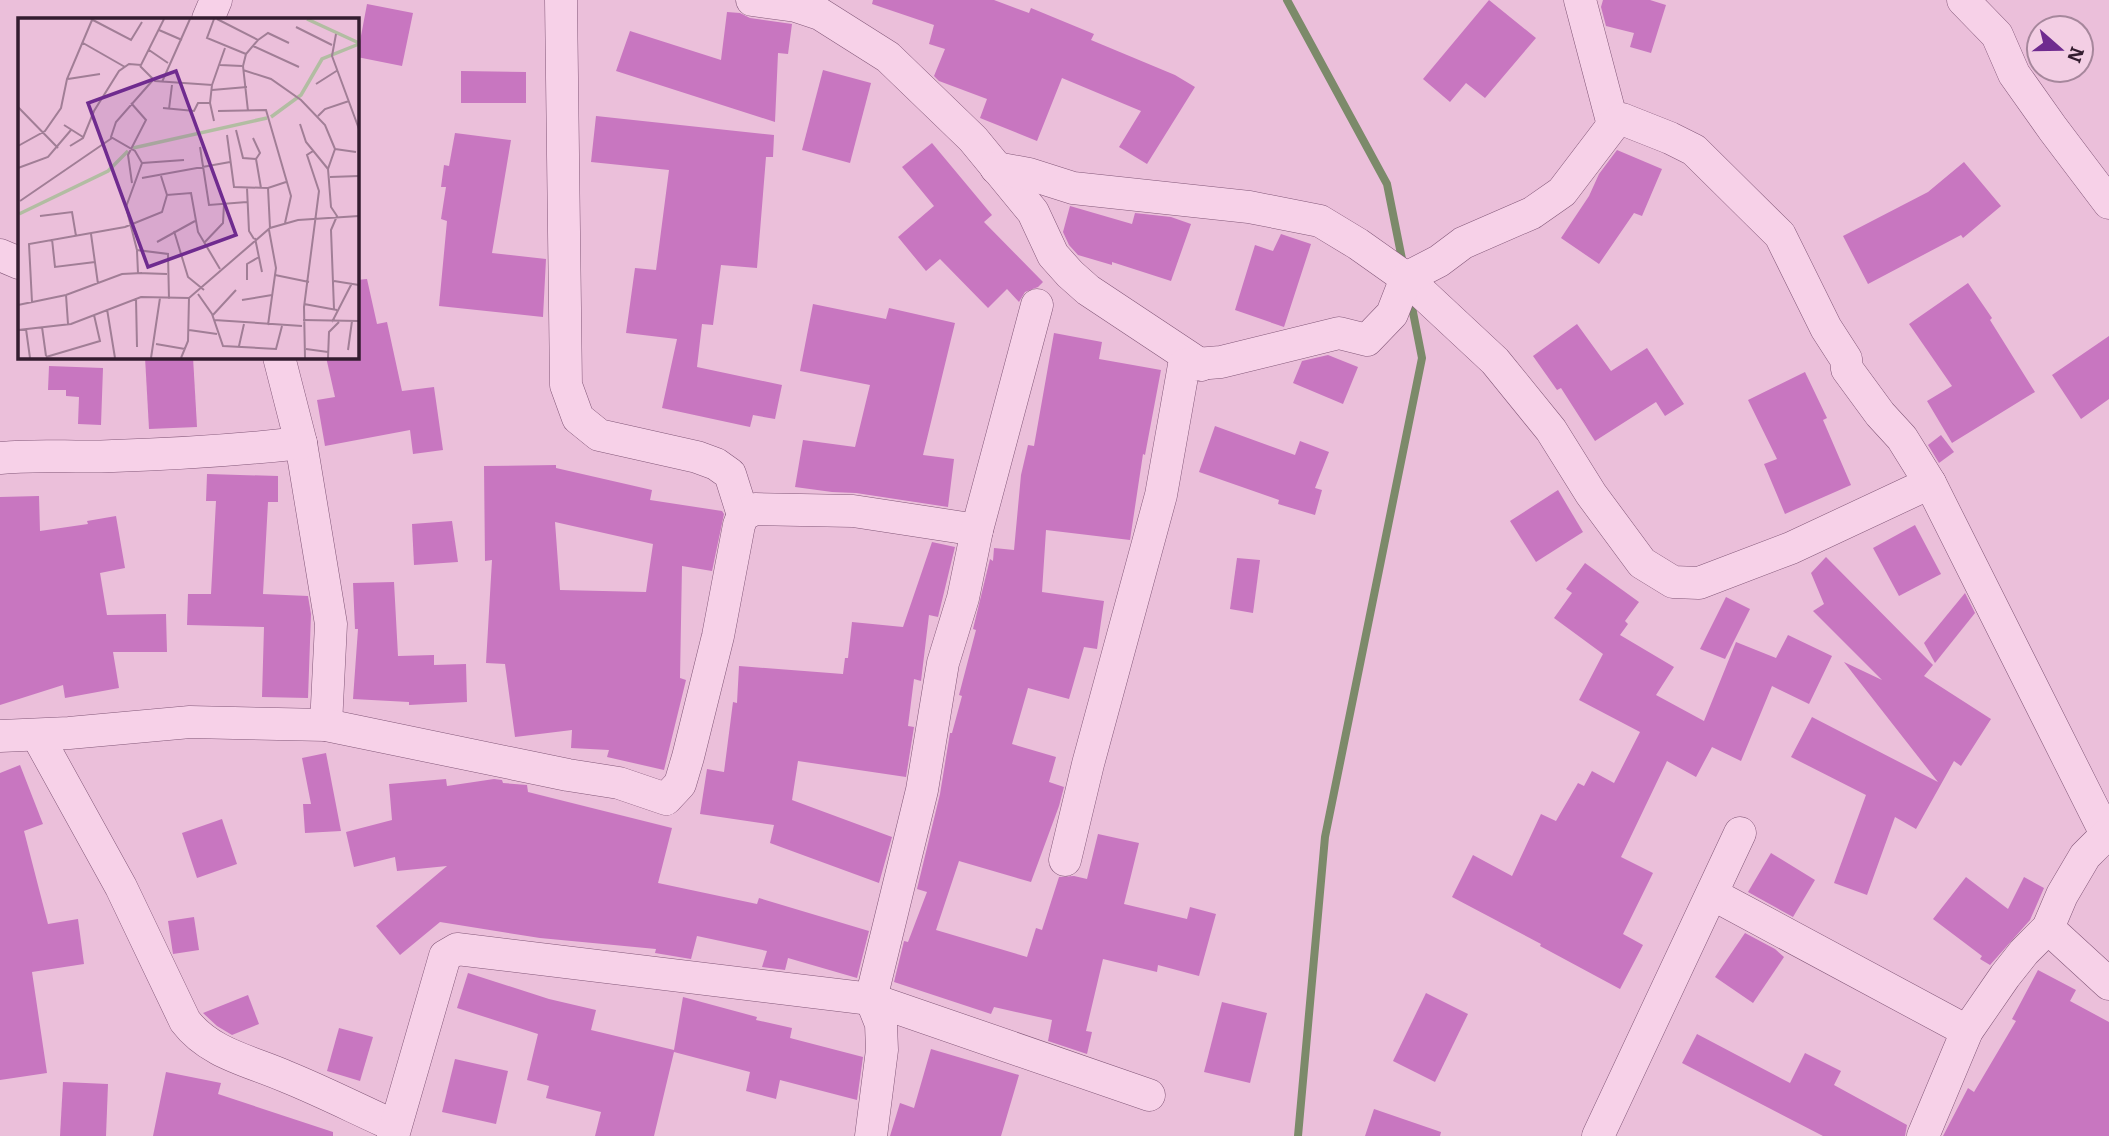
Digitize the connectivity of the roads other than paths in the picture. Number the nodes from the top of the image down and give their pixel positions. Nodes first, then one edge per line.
1 (561, 0) edge
2 (752, 0) edge
3 (1580, 0) edge
4 (1963, 0) edge
5 (1613, 125) junction
6 (996, 168) junction
7 (2109, 203) edge
8 (0, 255) edge
9 (18, 262) edge
10 (1406, 278) junction
11 (1038, 305) dead end
12 (280, 359) edge
13 (1200, 365) junction
14 (301, 443) junction
15 (0, 458) edge
16 (1930, 484) junction
17 (743, 515) junction
18 (977, 530) junction
19 (327, 725) junction
20 (37, 735) junction
21 (0, 736) edge
22 (1740, 833) dead end
23 (2107, 833) edge
24 (1065, 860) dead end
25 (1712, 894) junction
26 (2048, 928) junction
27 (2109, 984) edge
28 (871, 999) junction
29 (1967, 1031) junction
30 (1149, 1095) dead end
31 (394, 1131) edge
32 (872, 1136) edge
33 (1598, 1136) edge
34 (1923, 1136) edge

1 - 17 street
2 - 6 street
3 - 5 street
4 - 7 street
5 - 10 street
5 - 16 street
6 - 10 street
6 - 13 street
8 - 9 street
10 - 13 street
10 - 16 street
11 - 18 street
12 - 14 street
13 - 24 street
14 - 15 street
14 - 19 street
16 - 23 street
17 - 18 street
17 - 19 street
18 - 28 street
19 - 20 street
20 - 21 street
20 - 31 street
22 - 25 street
23 - 26 street
25 - 29 street
25 - 33 street
26 - 27 street
26 - 29 street
28 - 30 street
28 - 31 street
28 - 32 street
29 - 34 street

